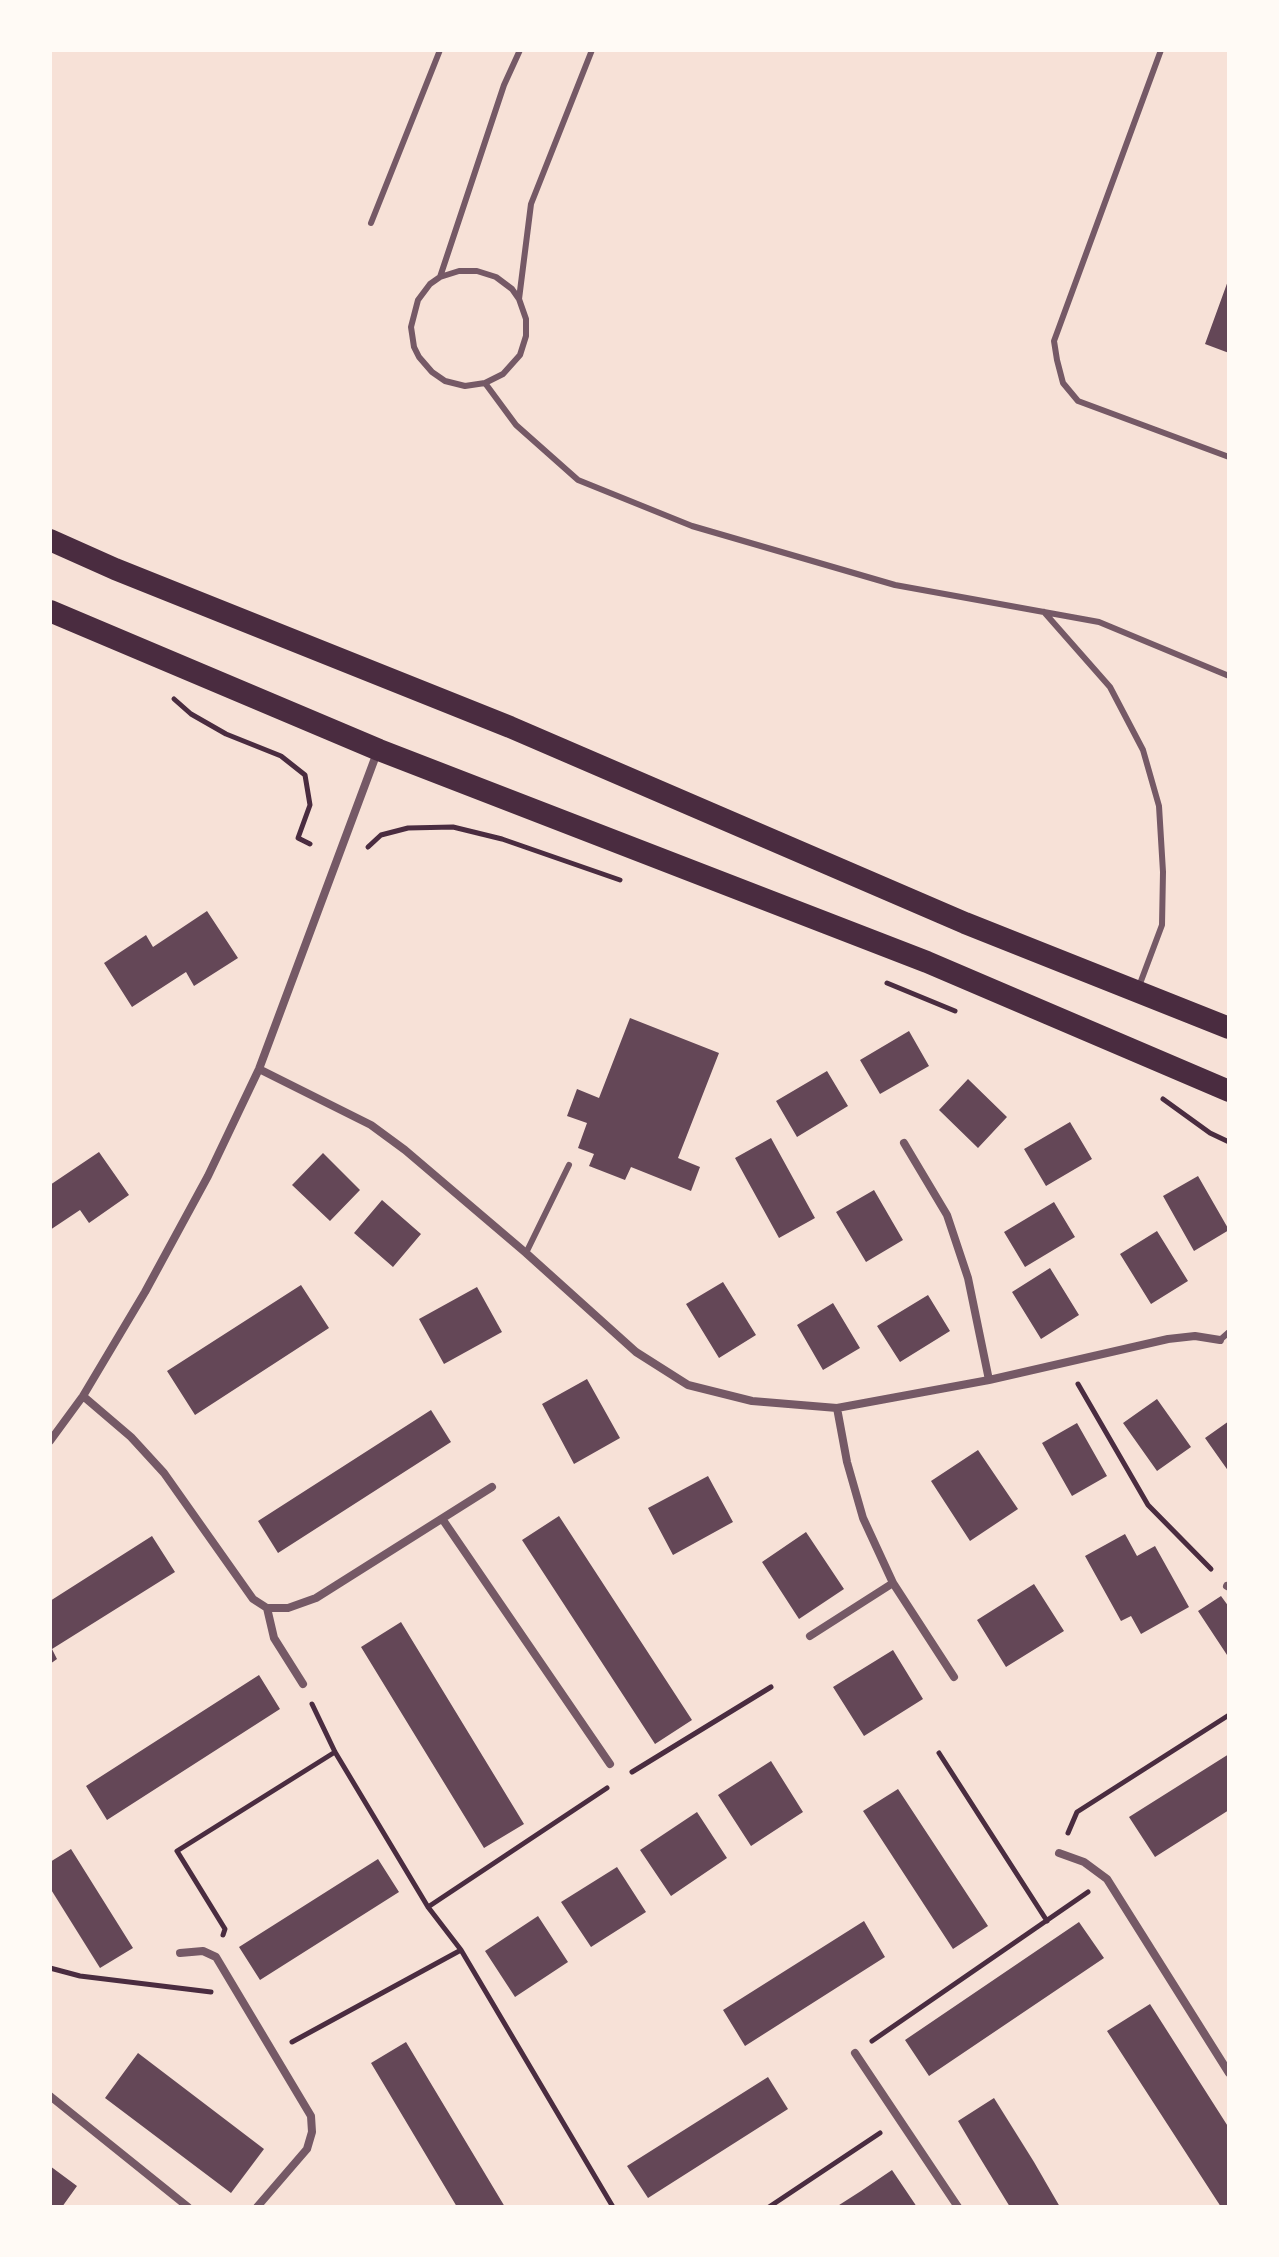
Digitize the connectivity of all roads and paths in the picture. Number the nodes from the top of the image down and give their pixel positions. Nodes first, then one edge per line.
1 (440, 50) edge
2 (520, 50) edge
3 (592, 50) edge
4 (1161, 50) edge
5 (371, 223) dead end
6 (440, 277) junction
7 (519, 299) junction
8 (485, 383) junction
9 (1229, 457) edge
10 (50, 540) edge
11 (50, 611) edge
12 (1044, 612) junction
13 (1229, 676) edge
14 (172, 697) dead end
15 (379, 750) junction
16 (310, 844) dead end
17 (363, 851) dead end
18 (623, 881) dead end
19 (878, 979) dead end
20 (1137, 992) junction
21 (966, 1015) dead end
22 (1229, 1028) edge
23 (259, 1069) junction
24 (1229, 1091) edge
25 (1151, 1093) dead end
26 (1229, 1142) edge
27 (904, 1143) dead end
28 (569, 1165) dead end
29 (526, 1253) junction
30 (1229, 1332) edge
31 (1220, 1340) joint
32 (1065, 1362) junction
33 (989, 1380) junction
34 (83, 1396) junction
35 (837, 1408) junction
36 (50, 1441) edge
37 (492, 1487) dead end
38 (443, 1520) junction
39 (893, 1583) junction
40 (1228, 1586) edge
41 (267, 1608) junction
42 (810, 1636) dead end
43 (954, 1677) dead end
44 (303, 1684) joint
45 (771, 1687) dead end
46 (1229, 1715) edge
47 (335, 1752) junction
48 (939, 1753) dead end
49 (610, 1764) dead end
50 (631, 1772) dead end
51 (618, 1780) dead end
52 (1059, 1853) joint
53 (1107, 1879) junction
54 (428, 1907) junction
55 (1047, 1921) junction
56 (461, 1950) junction
57 (180, 1953) dead end
58 (216, 1957) junction
59 (50, 1968) edge
60 (241, 1996) junction
61 (274, 2052) junction
62 (855, 2053) joint
63 (1228, 2070) edge
64 (50, 2096) edge
65 (900, 2119) junction
66 (188, 2207) edge
67 (257, 2207) edge
68 (613, 2207) edge
69 (769, 2207) edge
70 (958, 2207) edge

1 - 5 lane
2 - 6 lane
3 - 7 lane
4 - 9 lane
6 - 7 lane
6 - 8 lane
7 - 8 lane
8 - 12 lane
10 - 20 highway
11 - 15 highway
12 - 13 lane
12 - 20 lane
14 - 16 path
15 - 23 street
15 - 24 highway
17 - 18 path
19 - 21 path
20 - 22 highway
23 - 29 street
23 - 34 street
25 - 26 path
27 - 33 street
28 - 29 lane
29 - 35 street
30 - 31 lane
31 - 32 street
32 - 33 street
32 - 40 path
33 - 35 street
34 - 36 street
34 - 41 street
35 - 39 street
37 - 38 street
38 - 41 street
38 - 49 street
39 - 42 street
39 - 43 street
41 - 44 street
44 - 47 path
45 - 50 path
46 - 52 path
47 - 54 path
47 - 58 path
48 - 55 path
51 - 54 path
52 - 53 street
53 - 55 path
53 - 63 street
54 - 56 path
55 - 62 path
56 - 61 path
56 - 68 path
57 - 58 street
58 - 60 street
59 - 60 path
60 - 61 street
61 - 67 street
62 - 65 street
64 - 66 street
65 - 69 path
65 - 70 street

